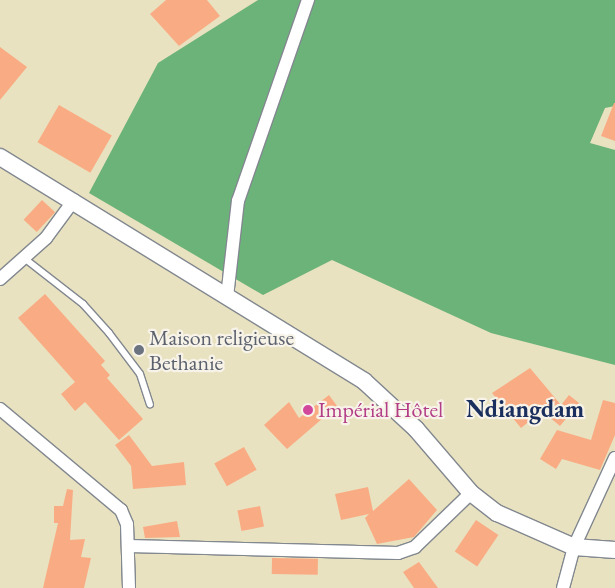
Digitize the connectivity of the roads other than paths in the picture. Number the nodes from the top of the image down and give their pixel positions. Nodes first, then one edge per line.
1 (308, 0) edge
2 (0, 157) edge
3 (74, 200) junction
4 (24, 258) junction
5 (0, 279) edge
6 (227, 298) junction
7 (150, 404) dead end
8 (0, 409) edge
9 (615, 458) edge
10 (471, 493) junction
11 (128, 546) junction
12 (574, 547) junction
13 (615, 550) edge
14 (129, 588) edge
15 (563, 588) edge

1 - 6 street
2 - 3 street
3 - 4 street
3 - 6 street
4 - 5 street
4 - 7 lane
6 - 10 street
8 - 11 street
9 - 12 street
10 - 11 street
10 - 12 street
11 - 14 street
12 - 13 street
12 - 15 street

